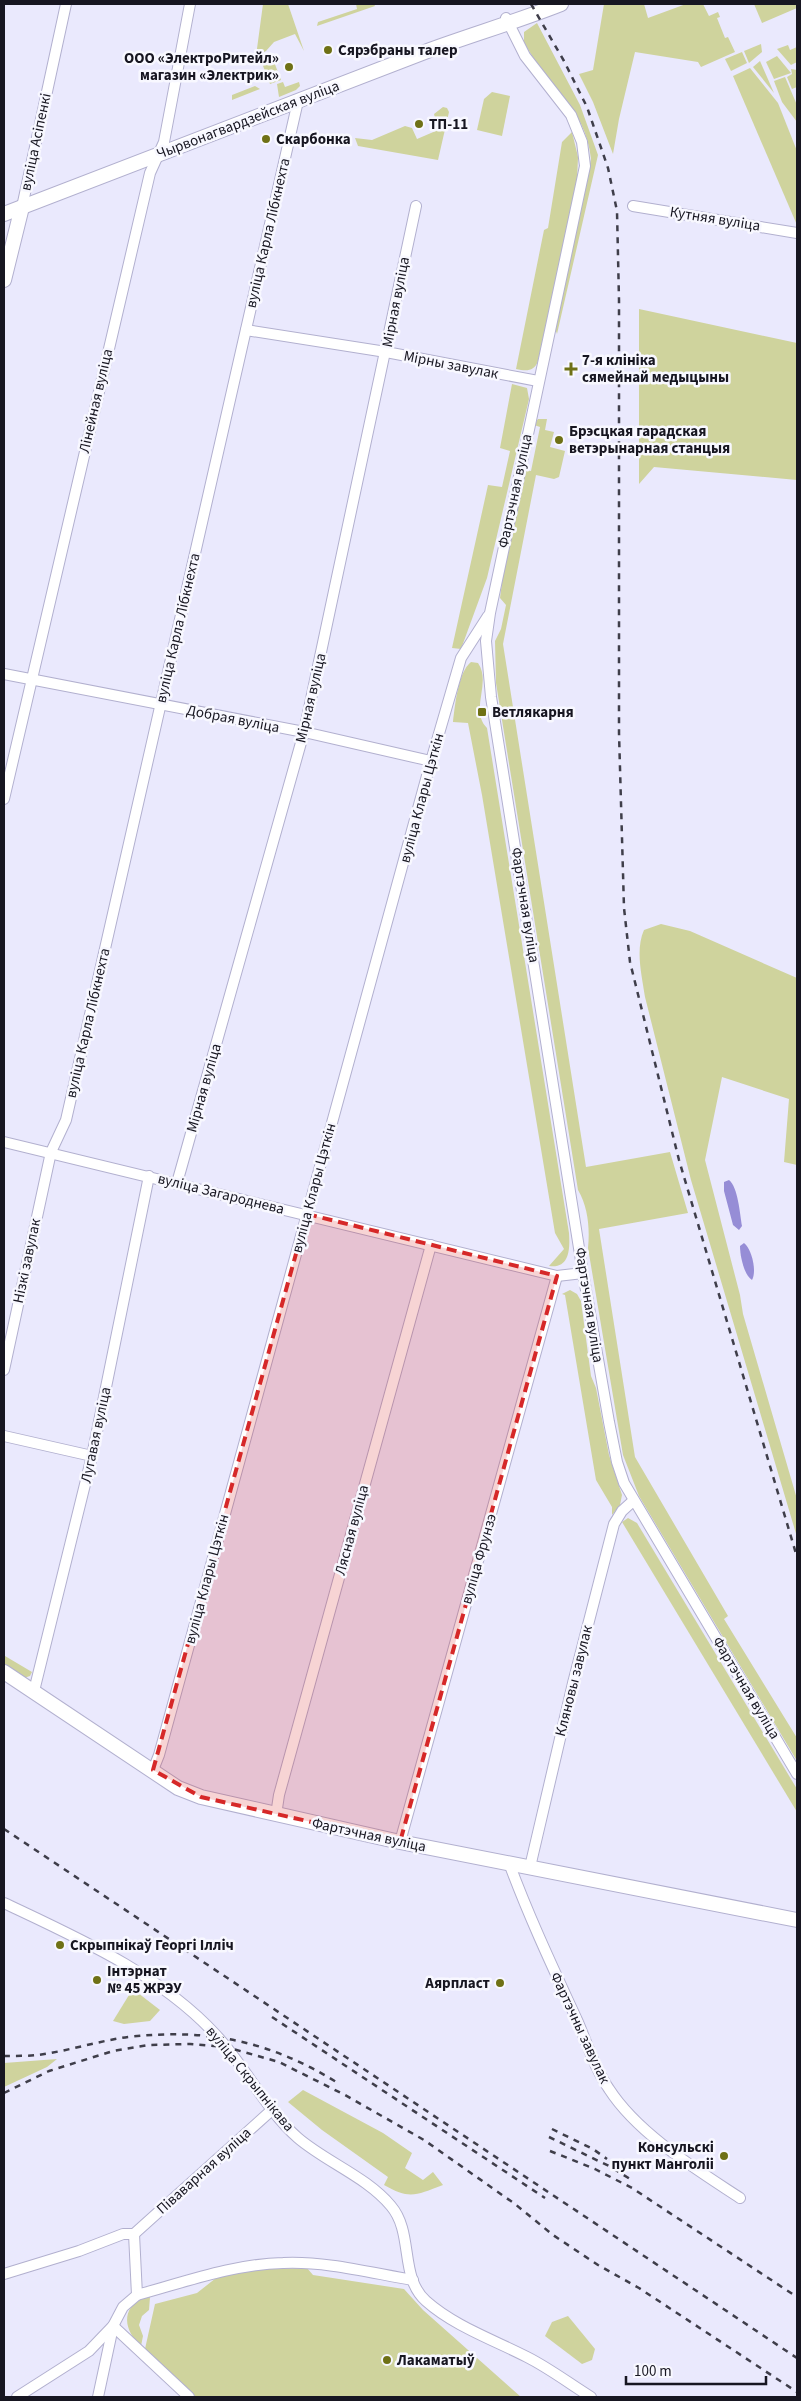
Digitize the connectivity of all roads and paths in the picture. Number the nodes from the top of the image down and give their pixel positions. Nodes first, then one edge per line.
1 (66, 4) edge
2 (190, 4) edge
3 (539, 4) edge
4 (561, 4) edge
5 (508, 21) junction
6 (298, 101) junction
7 (157, 155) junction
8 (416, 206) dead end
9 (633, 206) dead end
10 (22, 207) junction
11 (4, 214) edge
12 (797, 233) edge
13 (4, 280) edge
14 (246, 330) junction
15 (386, 352) junction
16 (538, 382) junction
17 (490, 613) junction
18 (4, 674) edge
19 (30, 680) junction
20 (160, 705) junction
21 (304, 732) junction
22 (431, 761) junction
23 (4, 799) edge
24 (4, 1142) edge
25 (51, 1152) junction
26 (149, 1176) junction
27 (177, 1183) junction
28 (306, 1214) junction
29 (431, 1245) junction
30 (583, 1273) junction
31 (557, 1276) junction
32 (4, 1370) edge
33 (4, 1436) edge
34 (92, 1456) junction
35 (633, 1502) junction
36 (4, 1672) edge
37 (34, 1691) junction
38 (153, 1770) junction
39 (797, 1774) edge
40 (276, 1815) junction
41 (400, 1842) junction
42 (509, 1864) junction
43 (530, 1867) junction
44 (4, 1903) edge
45 (797, 1920) edge
46 (273, 2109) junction
47 (740, 2198) dead end
48 (134, 2234) junction
49 (4, 2274) edge
50 (413, 2280) junction
51 (137, 2295) junction
52 (113, 2326) junction
53 (17, 2397) edge
54 (98, 2397) edge
55 (189, 2397) edge
56 (591, 2397) edge

1 - 10 street, вуліца Асіпенкі
2 - 7 street, Лінейная вуліца
3 - 5 main road, Чырвонагвардзейская вуліца
4 - 5 main road, Чырвонагвардзейская вуліца
5 - 6 main road, Чырвонагвардзейская вуліца
5 - 16 street, Фартэчная вуліца
6 - 7 main road, Чырвонагвардзейская вуліца
6 - 14 street, вуліца Карла Лібкнехта
7 - 10 main road, Чырвонагвардзейская вуліца
7 - 19 street, Лінейная вуліца
8 - 15 street, Мірная вуліца
9 - 12 street, Кутняя вуліца
10 - 11 main road, Чырвонагвардзейская вуліца
10 - 13 main road, вуліца Асіпенкі
14 - 15 street, Мірны завулак
14 - 20 street, вуліца Карла Лібкнехта
15 - 16 street, Мірны завулак
15 - 21 street, Мірная вуліца
16 - 17 street, Фартэчная вуліца
17 - 22 street, вуліца Клары Цэткін
17 - 30 street, Фартэчная вуліца
18 - 19 street, Добрая вуліца
19 - 20 street, Добрая вуліца
19 - 23 street, Лінейная вуліца
20 - 21 street, Добрая вуліца
20 - 25 street, вуліца Карла Лібкнехта
21 - 22 street, Добрая вуліца
21 - 27 street, Мірная вуліца
22 - 28 street, вуліца Клары Цэткін
24 - 25 street, вуліца Загароднева
25 - 26 street, вуліца Загароднева
25 - 32 street, Нізкі завулак
26 - 27 street, вуліца Загароднева
26 - 34 street, Лугавая вуліца
27 - 28 street, вуліца Загароднева
28 - 29 street, вуліца Загароднева
28 - 38 street, вуліца Клары Цэткін
29 - 31 street, вуліца Загароднева
29 - 40 street, Лясная вуліца
30 - 31 street, вуліца Загароднева
30 - 35 street, Фартэчная вуліца
31 - 41 street, вуліца Фрунзэ
33 - 34 street
34 - 37 street, Лугавая вуліца
35 - 39 street, Фартэчная вуліца
35 - 43 street, Кляновы завулак
36 - 37 main road, Фартэчная вуліца
37 - 38 main road, Фартэчная вуліца
38 - 40 main road, Фартэчная вуліца
40 - 41 main road, Фартэчная вуліца
41 - 42 main road, Фартэчная вуліца
42 - 43 main road, Фартэчная вуліца
42 - 47 street, Фартэчны завулак
43 - 45 main road, Фартэчная вуліца
44 - 46 street, вуліца Скрыпнікава
46 - 48 street, Піваварная вуліца
46 - 50 street, вуліца Скрыпнікава
48 - 49 street
48 - 51 street
50 - 51 street
50 - 56 street, вуліца Скрыпнікава
51 - 52 street
52 - 53 street
52 - 54 street
52 - 55 street

